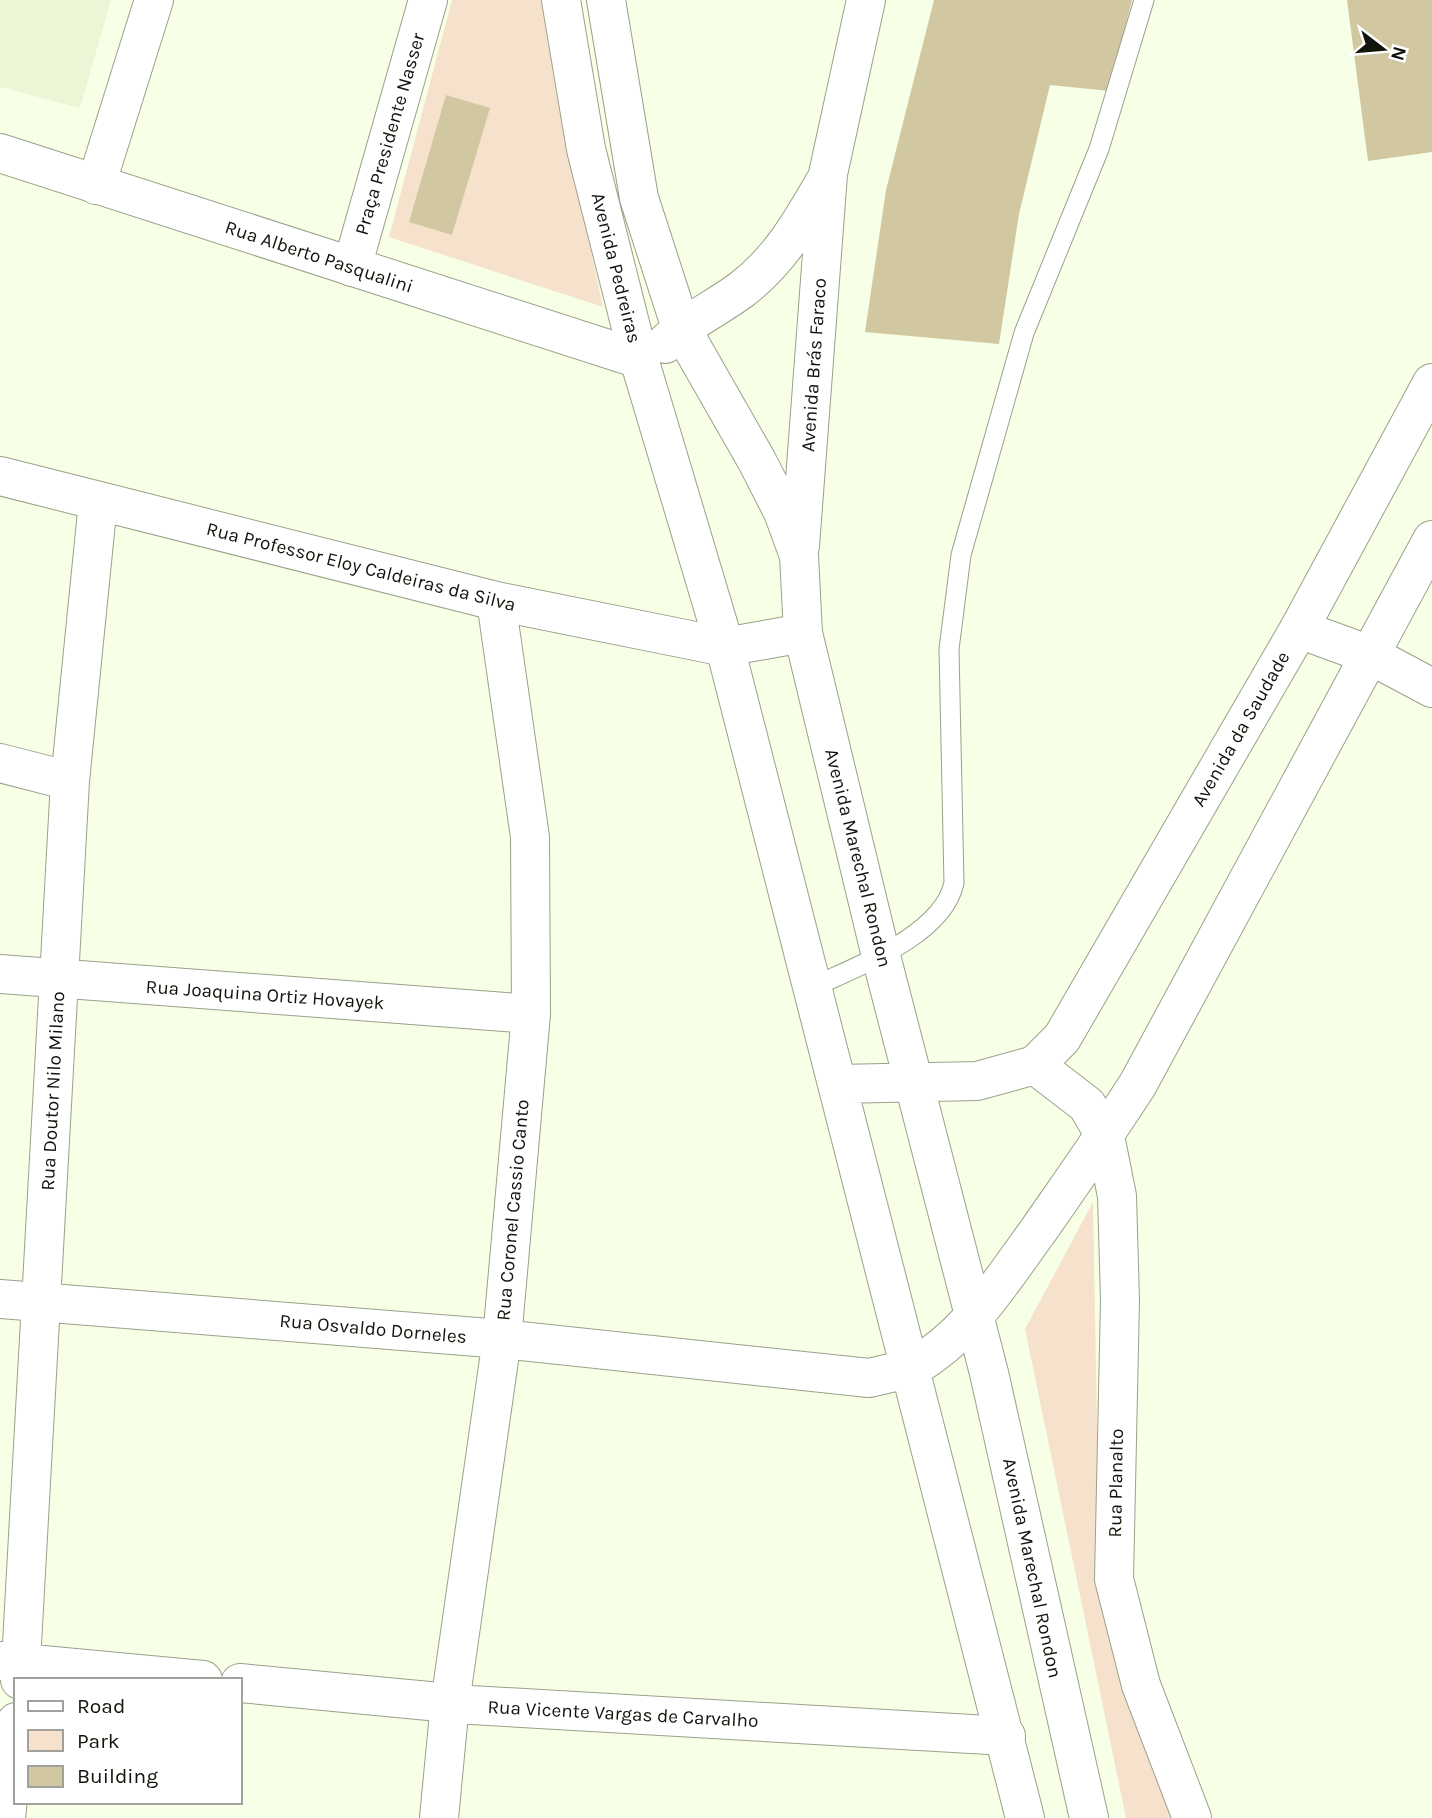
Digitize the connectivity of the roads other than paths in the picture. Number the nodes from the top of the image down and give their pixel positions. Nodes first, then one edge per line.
1 (154, 0) edge
2 (428, 0) edge
3 (561, 0) edge
4 (606, 0) edge
5 (866, 0) edge
6 (1144, 0) edge
7 (0, 153) edge
8 (828, 174) junction
9 (96, 185) junction
10 (352, 267) junction
11 (681, 328) junction
12 (639, 359) junction
13 (1432, 383) edge
14 (0, 476) edge
15 (99, 502) junction
16 (1432, 540) edge
17 (799, 556) junction
18 (496, 601) junction
19 (1299, 629) junction
20 (803, 633) junction
21 (725, 647) junction
22 (1370, 655) junction
23 (1432, 688) edge
24 (0, 763) edge
25 (70, 781) junction
26 (881, 956) junction
27 (0, 974) edge
28 (60, 980) junction
29 (813, 986) junction
30 (531, 1014) junction
31 (1035, 1065) junction
32 (915, 1082) junction
33 (838, 1084) junction
34 (1105, 1136) junction
35 (0, 1298) edge
36 (41, 1302) junction
37 (975, 1318) junction
38 (502, 1339) junction
39 (912, 1368) junction
40 (14, 1668) edge
41 (172, 1678) edge
42 (242, 1683) edge
43 (450, 1703) junction
44 (1006, 1736) junction
45 (14, 1741) edge
46 (6, 1818) edge
47 (439, 1818) edge
48 (1025, 1818) edge
49 (1089, 1818) edge
50 (1192, 1818) edge

1 - 9 street
2 - 10 street, Praça Presidente Nasser
3 - 12 street, Avenida Pedreiras
4 - 11 street, Avenida Pedreiras
5 - 8 street, Avenida Brás Faraco
6 - 26 lane
7 - 9 street, Rua Alberto Pasqualini
8 - 11 street, Avenida Brás Faraco
8 - 17 street, Avenida Brás Faraco
9 - 10 street, Rua Alberto Pasqualini
10 - 12 street, Rua Alberto Pasqualini
11 - 12 street, Avenida Pedreiras
11 - 17 street, Avenida Marechal Rondon
12 - 21 street
13 - 19 street, Avenida da Saudade
14 - 15 street, Rua Professor Eloy Caldeiras da Silva
15 - 18 street, Rua Professor Eloy Caldeiras da Silva
15 - 25 street, Rua Doutor Nilo Milano
16 - 22 street
17 - 20 street, Avenida Marechal Rondon
18 - 21 street, Rua Professor Eloy Caldeiras da Silva
18 - 30 street, Rua Coronel Cassio Canto
19 - 22 street
19 - 31 street, Avenida da Saudade
20 - 21 street
20 - 26 street, Avenida Marechal Rondon
21 - 29 street
22 - 23 street
22 - 34 street
24 - 25 street
25 - 28 street, Rua Doutor Nilo Milano
26 - 29 lane
26 - 32 street, Avenida Marechal Rondon
27 - 28 street, Rua Joaquina Ortiz Hovayek
28 - 30 street, Rua Joaquina Ortiz Hovayek
28 - 36 street, Rua Doutor Nilo Milano
29 - 33 street
30 - 38 street, Rua Coronel Cassio Canto
31 - 32 street
31 - 34 street, Rua Planalto
32 - 33 street
32 - 37 street, Avenida Marechal Rondon
33 - 39 street
34 - 37 street
34 - 50 street, Rua Planalto
35 - 36 street, Rua Osvaldo Dorneles
36 - 38 street, Rua Osvaldo Dorneles
36 - 40 street, Rua Doutor Nilo Milano
37 - 39 street
37 - 49 street, Avenida Marechal Rondon
38 - 39 street, Rua Osvaldo Dorneles
38 - 43 street, Rua Coronel Cassio Canto
39 - 44 street
40 - 41 street
42 - 43 street, Rua Vicente Vargas de Carvalho
43 - 44 street, Rua Vicente Vargas de Carvalho
43 - 47 street, Rua Coronel Cassio Canto
44 - 48 street
45 - 46 street

